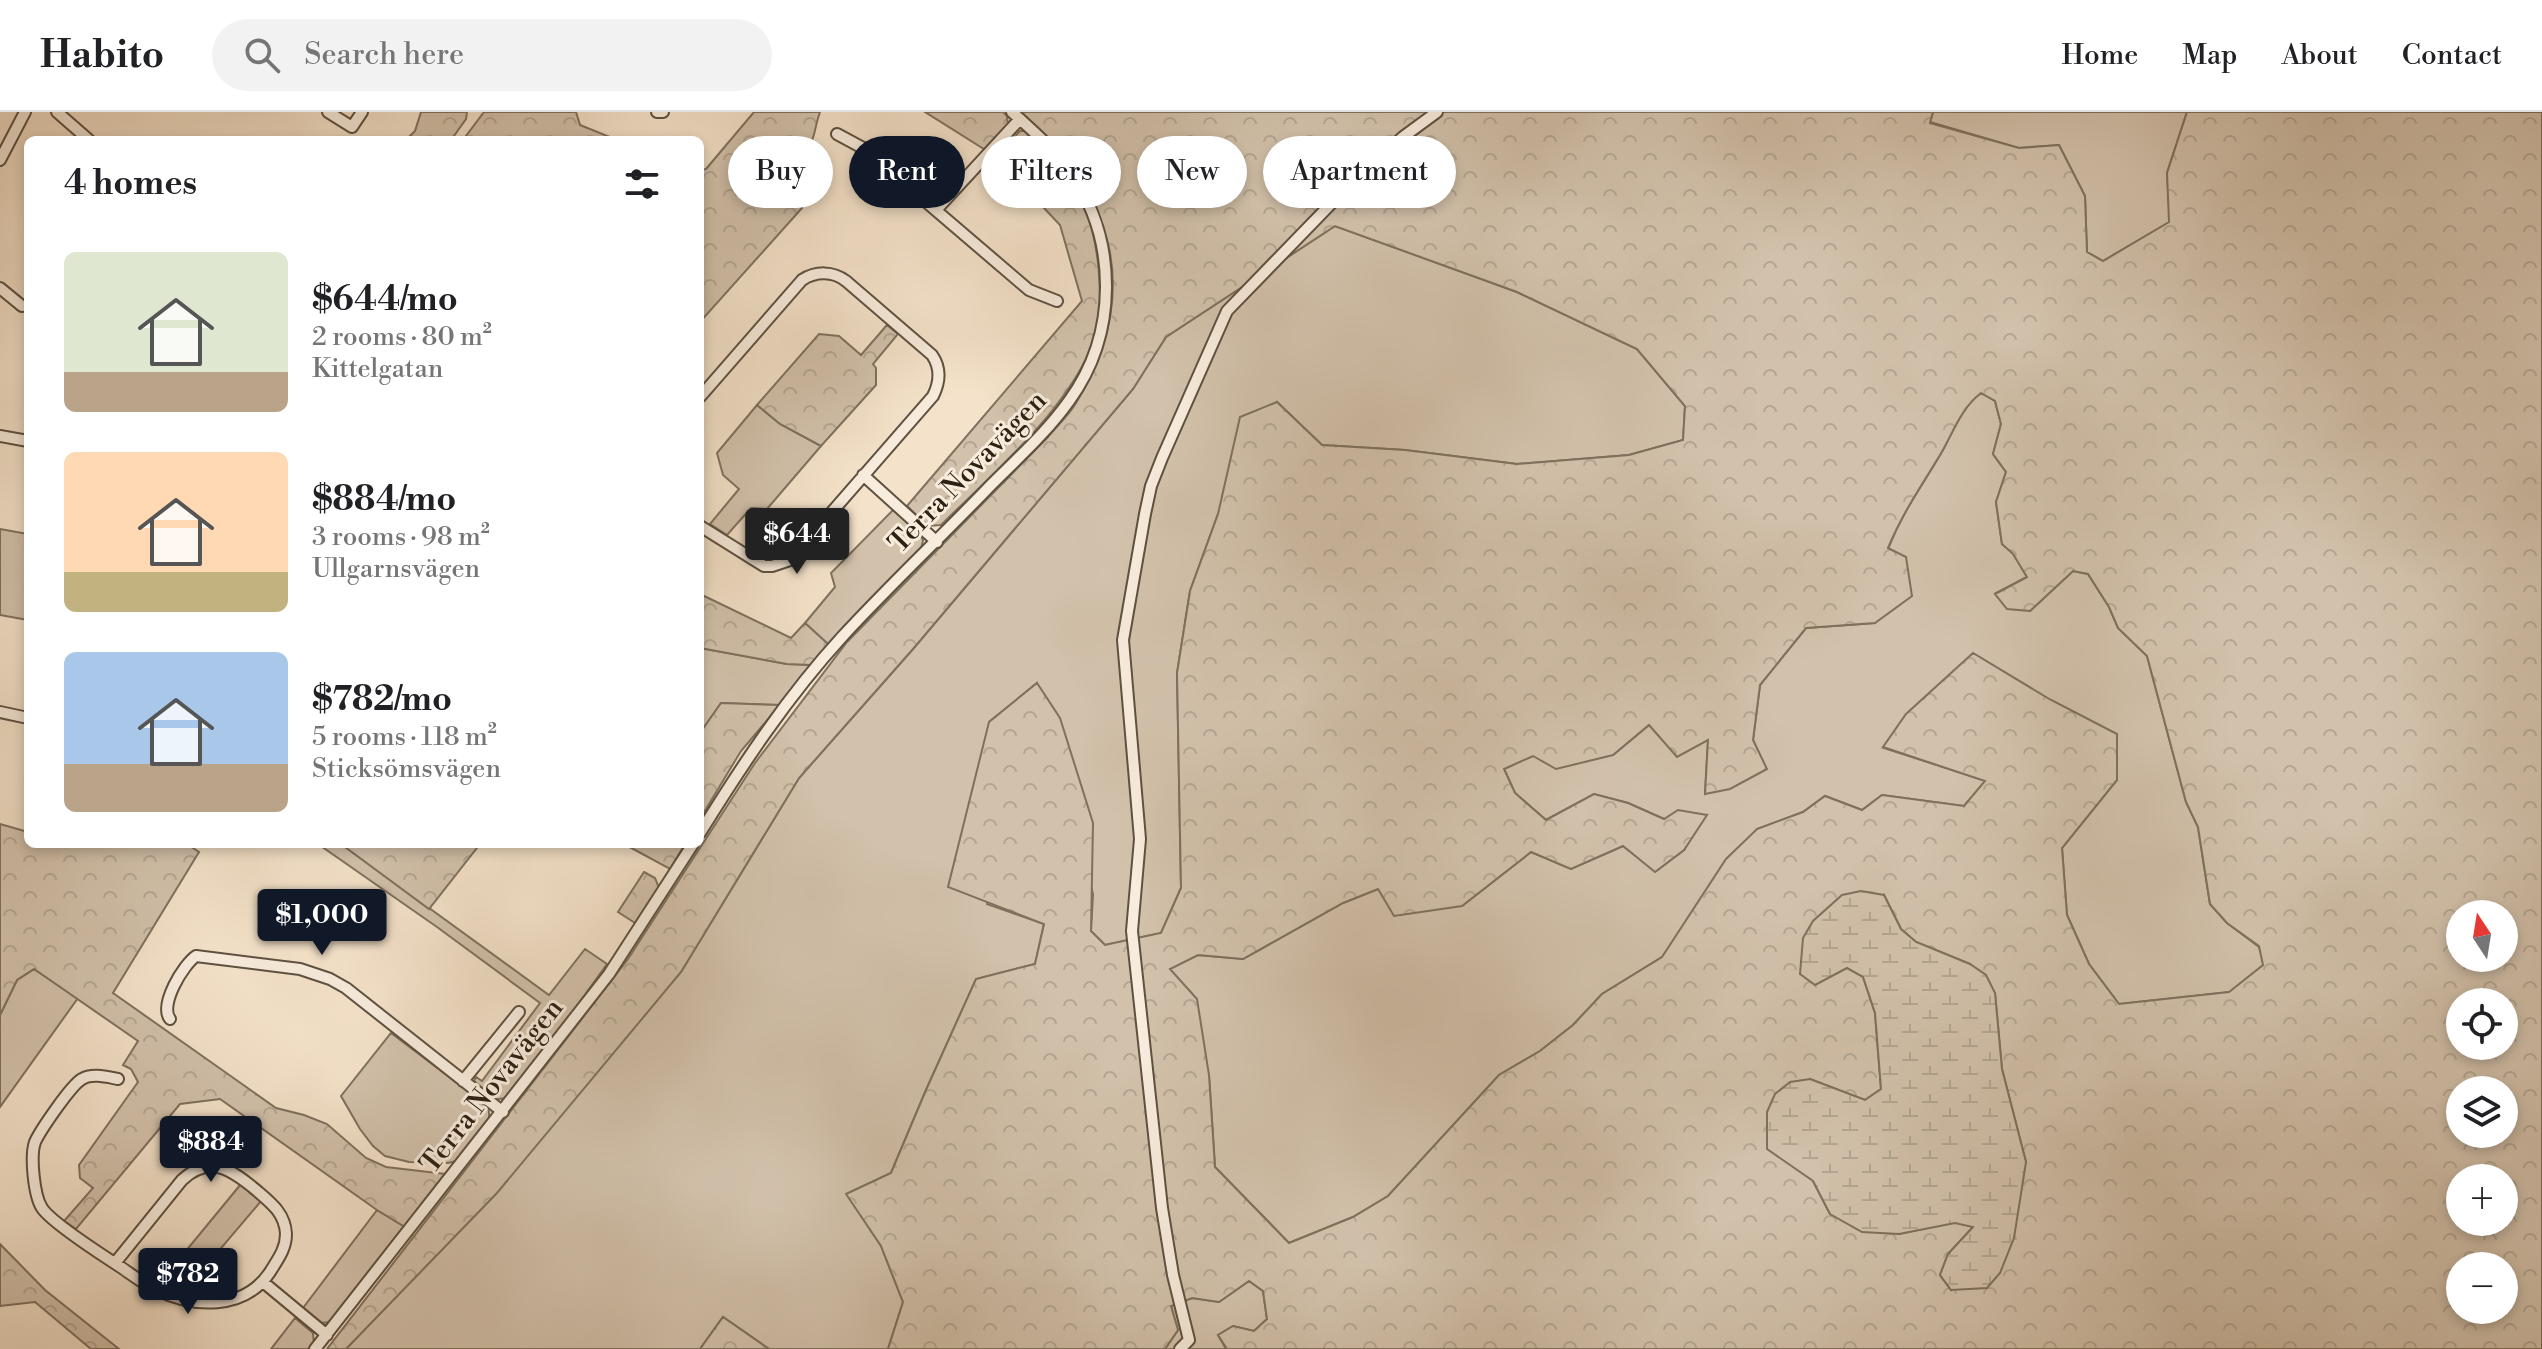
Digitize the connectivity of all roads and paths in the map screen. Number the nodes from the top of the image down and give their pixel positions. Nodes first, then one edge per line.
1 (25, 112) edge
2 (57, 112) edge
3 (328, 112) edge
4 (362, 112) edge
5 (657, 112) edge
6 (663, 112) edge
7 (1437, 112) edge
8 (1016, 115) edge
9 (837, 134) dead end
10 (84, 136) edge
11 (1, 158) edge
12 (936, 210) junction
13 (0, 288) edge
14 (1057, 301) dead end
15 (22, 306) dead end
16 (704, 392) edge
17 (0, 436) edge
18 (24, 440) edge
19 (863, 475) junction
20 (704, 528) edge
21 (937, 542) junction
22 (0, 712) edge
23 (24, 717) edge
24 (704, 827) edge
25 (690, 848) edge
26 (519, 1012) dead end
27 (170, 1019) dead end
28 (118, 1079) dead end
29 (463, 1081) junction
30 (503, 1112) junction
31 (115, 1263) junction
32 (263, 1282) junction
33 (327, 1335) junction
34 (315, 1349) edge
35 (1180, 1349) edge

1 - 11 street
2 - 10 street
3 - 4 street
5 - 6 street
7 - 35 street
8 - 12 street
8 - 21 street, Terra Novavägen
9 - 12 street
12 - 14 street
13 - 15 street
16 - 19 street
17 - 18 street
19 - 20 street
19 - 21 street
21 - 24 street, Terra Novavägen
22 - 23 street
25 - 30 street, Terra Novavägen
26 - 29 street
27 - 29 street
28 - 31 street
29 - 30 street
30 - 33 street, Terra Novavägen
31 - 32 street
31 - 32 street
32 - 33 street
33 - 34 street, Terra Novavägen

